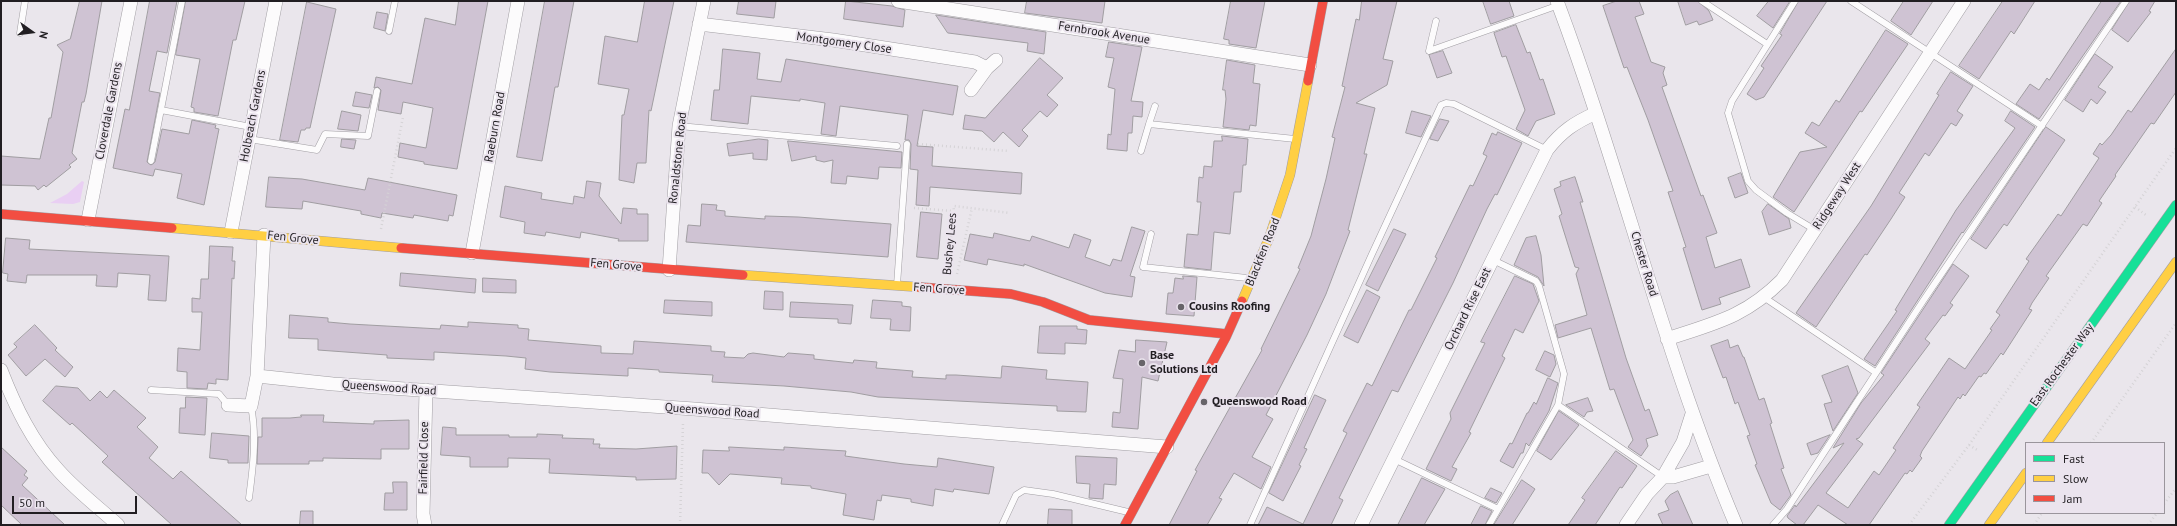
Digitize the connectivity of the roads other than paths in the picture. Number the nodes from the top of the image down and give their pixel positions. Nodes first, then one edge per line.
1 (25, 1) edge
2 (131, 1) edge
3 (182, 1) edge
4 (276, 1) edge
5 (395, 1) edge
6 (518, 1) edge
7 (704, 1) edge
8 (898, 1) edge
9 (1323, 1) edge
10 (1702, 1) edge
11 (1795, 1) edge
12 (1851, 1) edge
13 (1964, 1) edge
14 (2126, 1) edge
15 (1562, 2) edge
16 (1436, 21) dead end
17 (699, 24) junction
18 (389, 31) dead end
19 (20, 33) dead end
20 (1767, 44) junction
21 (1931, 52) junction
22 (1310, 64) junction
23 (971, 90) dead end
24 (377, 91) dead end
25 (1154, 106) dead end
26 (161, 110) junction
27 (1596, 113) junction
28 (1149, 124) junction
29 (679, 126) junction
30 (2042, 126) junction
31 (249, 133) junction
32 (1297, 139) junction
33 (907, 144) road end
34 (897, 146) dead end
35 (1547, 150) junction
36 (1141, 151) dead end
37 (151, 161) dead end
38 (2176, 205) edge
39 (1, 214) edge
40 (88, 220) junction
41 (1815, 230) junction
42 (231, 232) junction
43 (1150, 234) dead end
44 (264, 236) junction
45 (472, 253) junction
46 (1493, 260) junction
47 (2176, 262) edge
48 (669, 270) junction
49 (1253, 278) junction
50 (897, 286) junction
51 (1765, 298) junction
52 (1227, 334) junction
53 (1667, 338) junction
54 (1, 370) edge
55 (1875, 372) junction
56 (257, 376) junction
57 (151, 390) dead end
58 (426, 390) junction
59 (228, 405) joint
60 (1558, 405) junction
61 (251, 406) junction
62 (1692, 414) junction
63 (2048, 442) edge
64 (1167, 447) junction
65 (1394, 459) junction
66 (1711, 466) junction
67 (2025, 474) edge
68 (1663, 477) junction
69 (248, 498) dead end
70 (1498, 509) junction
71 (1131, 513) junction
72 (118, 525) edge
73 (425, 525) edge
74 (1002, 525) edge
75 (1125, 525) edge
76 (1250, 525) edge
77 (1361, 525) edge
78 (1489, 525) edge
79 (1626, 525) edge
80 (1736, 525) edge
81 (1773, 525) edge
82 (1948, 525) edge
83 (1989, 525) edge

1 - 19 lane
2 - 40 street, Cloverdale Gardens
3 - 26 lane
4 - 31 street, Holbeach Gardens
5 - 18 lane
6 - 45 street, Raeburn Road
7 - 17 street, Ronaldstone Road
8 - 22 street, Fernbrook Avenue
9 - 22 main road, Blackfen Road
10 - 20 lane
11 - 20 lane
12 - 21 lane
13 - 21 street, Ridgeway West
14 - 30 lane
15 - 16 lane
15 - 27 street, Chester Road
17 - 23 street, Montgomery Close
17 - 29 street, Ronaldstone Road
20 - 41 lane
21 - 30 lane
21 - 41 street, Ridgeway West
22 - 32 main road, Blackfen Road
24 - 31 lane
25 - 28 lane
26 - 31 lane
26 - 37 lane
27 - 35 street, Orchard Rise East
27 - 53 street, Chester Road
28 - 32 lane
28 - 36 lane
29 - 34 lane
29 - 48 street, Ronaldstone Road
30 - 55 lane
31 - 42 street, Holbeach Gardens
32 - 49 main road, Blackfen Road
33 - 50 lane
35 - 46 street, Orchard Rise East
35 - 76 lane
38 - 82 main road, East Rochester Way
39 - 40 main road, Fen Grove
40 - 42 main road, Fen Grove
41 - 51 street, Ridgeway West
42 - 44 main road, Fen Grove
43 - 49 lane
44 - 45 main road, Fen Grove
44 - 56 street
45 - 48 main road, Fen Grove
46 - 60 lane
46 - 65 street, Orchard Rise East
47 - 63 main road
48 - 50 main road, Fen Grove
49 - 52 main road, Blackfen Road
50 - 52 main road, Fen Grove
51 - 53 street, Ridgeway West
51 - 55 lane
52 - 64 main road, Blackfen Road
53 - 62 street, Chester Road
54 - 72 street
55 - 81 lane
56 - 58 street, Queenswood Road
56 - 61 street
57 - 59 lane
58 - 64 street, Queenswood Road
58 - 73 street, Fairfield Close
59 - 61 street
60 - 68 lane
60 - 70 lane
61 - 69 lane
62 - 66 street, Chester Road
62 - 68 street
64 - 71 main road, Blackfen Road
65 - 70 lane
65 - 77 street, Orchard Rise East
66 - 68 street
66 - 80 street, Chester Road
67 - 83 main road
68 - 79 street
70 - 78 lane
71 - 74 lane
71 - 75 main road, Blackfen Road

